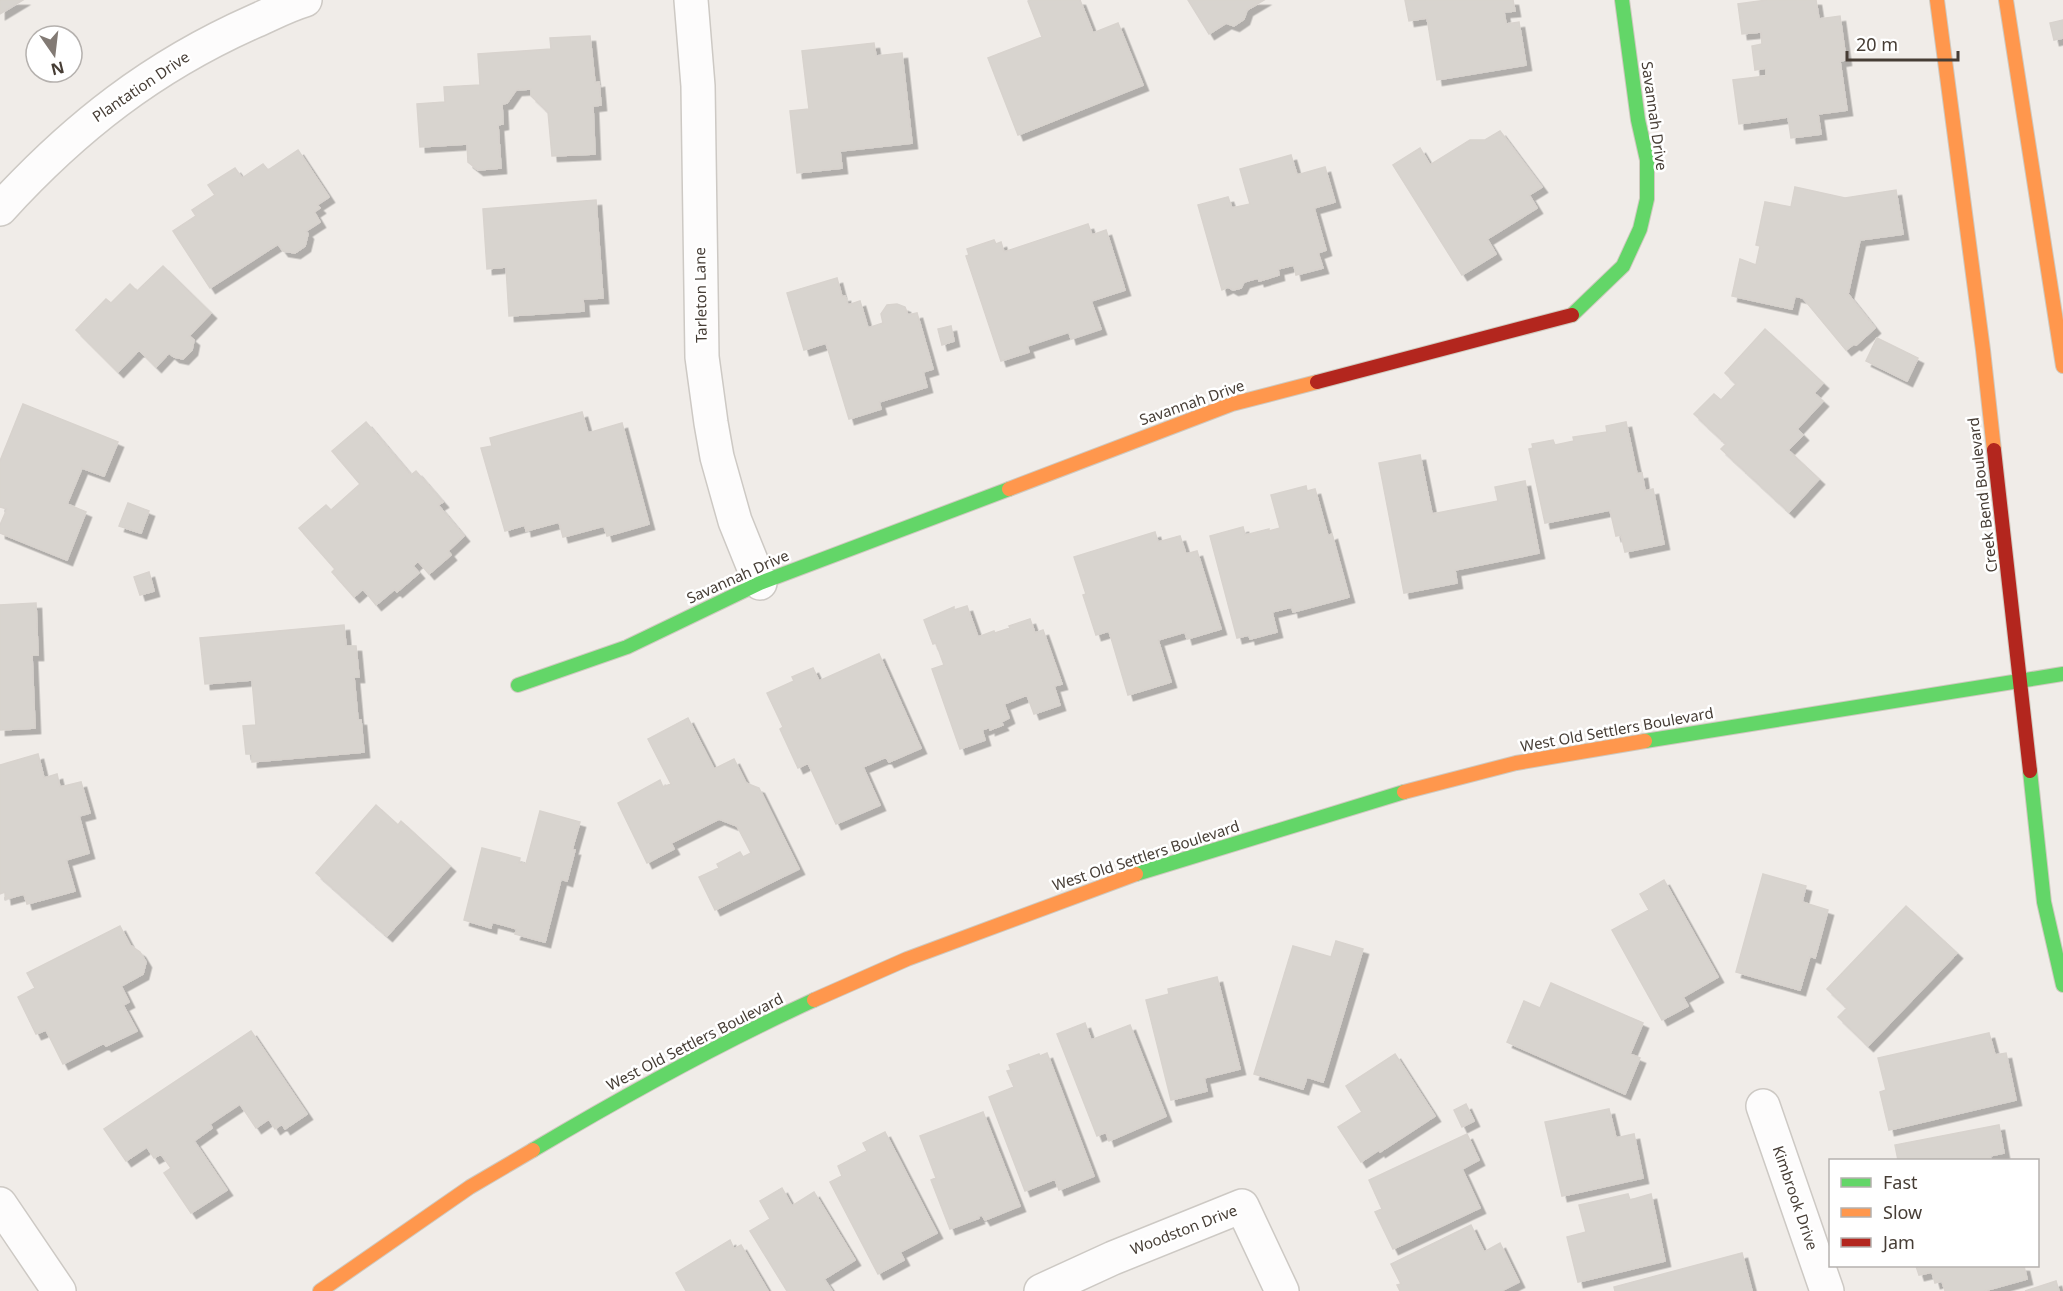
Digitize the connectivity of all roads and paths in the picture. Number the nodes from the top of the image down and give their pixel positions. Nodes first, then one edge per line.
1 (305, 0) edge
2 (691, 0) edge
3 (1622, 0) edge
4 (1937, 0) edge
5 (2006, 0) edge
6 (0, 209) edge
7 (2063, 366) edge
8 (760, 583) junction
9 (2063, 674) edge
10 (2020, 680) junction
11 (518, 686) dead end
12 (2063, 985) edge
13 (1763, 1106) dead end
14 (0, 1204) edge
15 (59, 1291) edge
16 (320, 1291) edge
17 (1041, 1291) edge
18 (1282, 1291) edge
19 (1827, 1291) edge

1 - 6 street, Plantation Drive
2 - 8 street, Tarleton Lane
3 - 8 street, Savannah Drive
4 - 10 street, Creek Bend Boulevard
5 - 7 street
8 - 11 street, Savannah Drive
9 - 10 street, West Old Settlers Boulevard
10 - 12 street, Creek Bend Boulevard
10 - 16 street, West Old Settlers Boulevard
13 - 19 street, Kimbrook Drive
14 - 15 street
17 - 18 street, Woodston Drive

